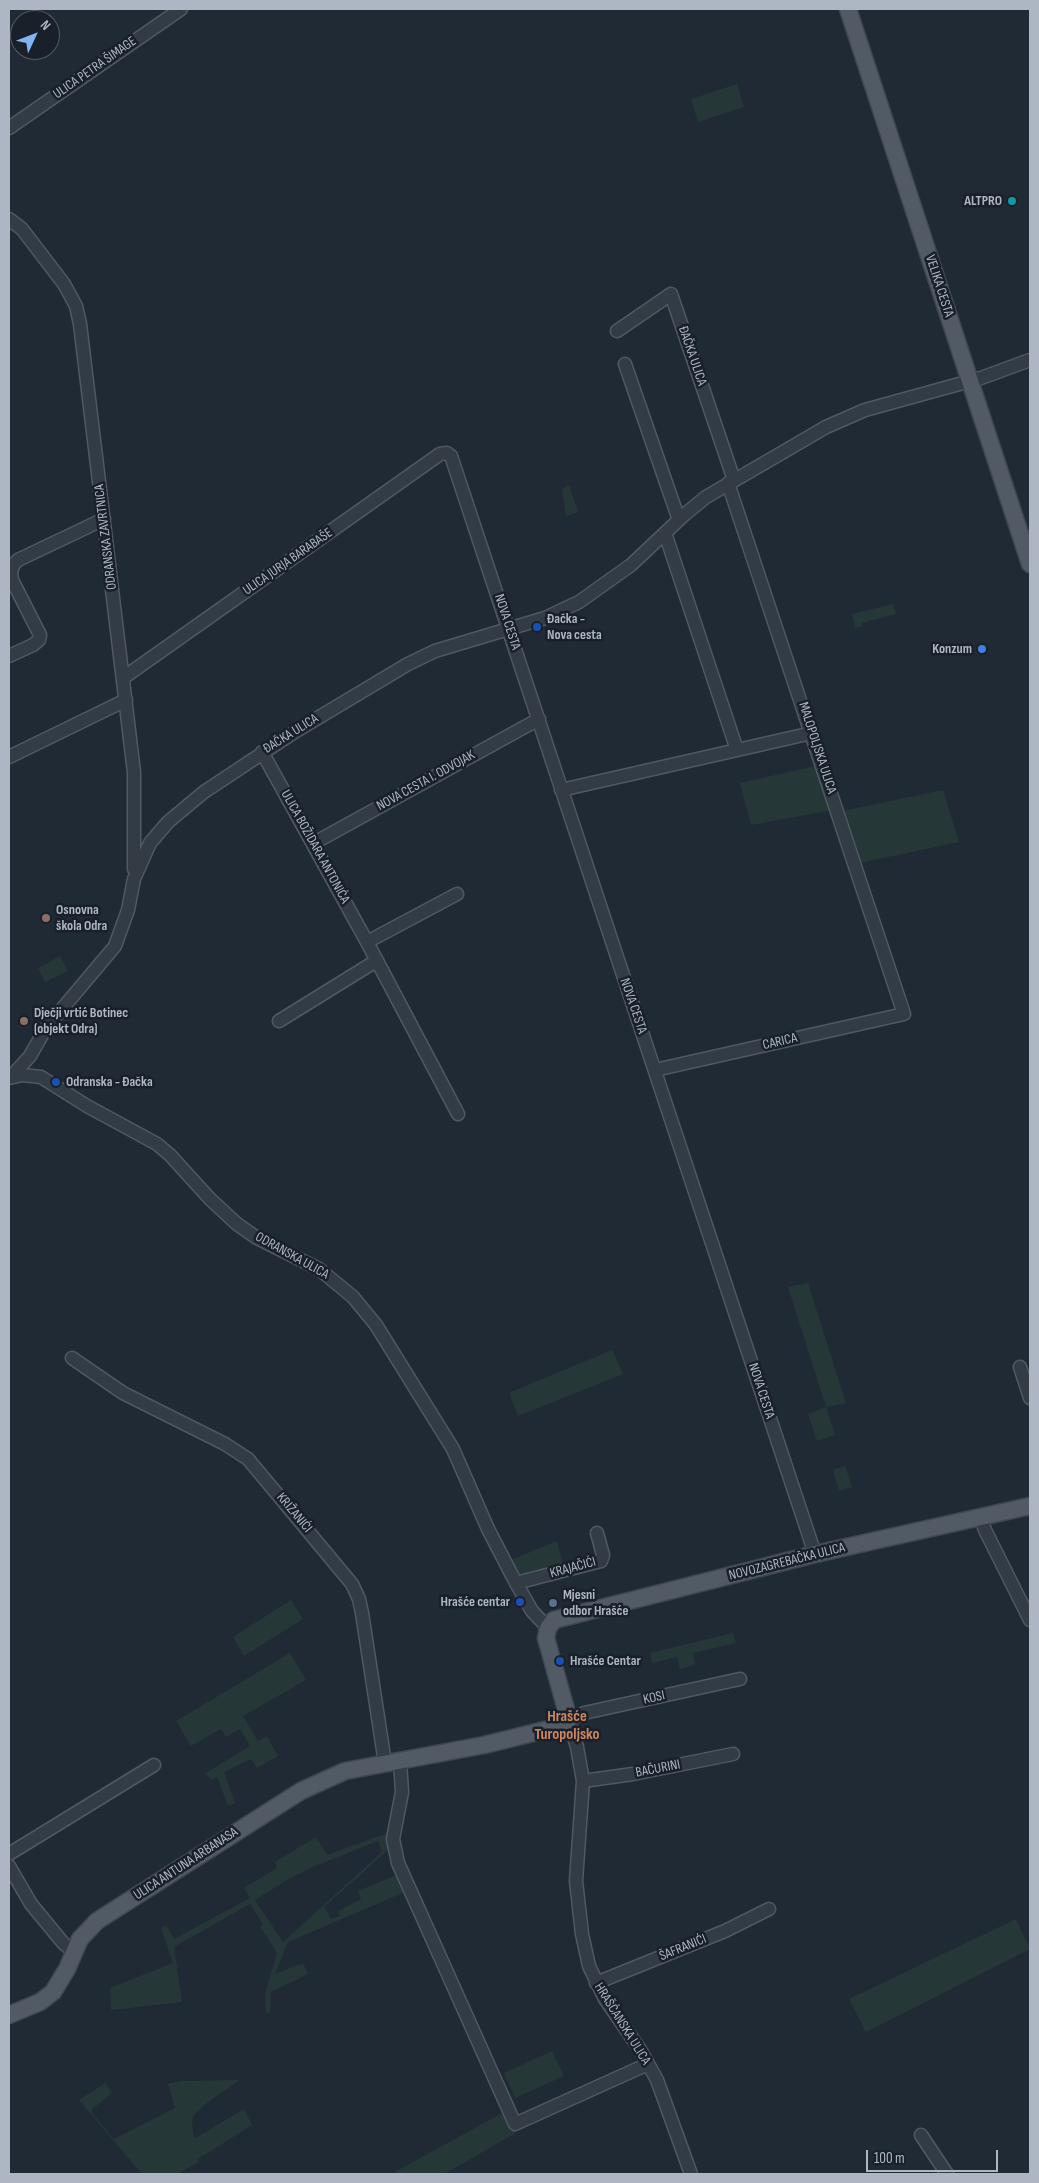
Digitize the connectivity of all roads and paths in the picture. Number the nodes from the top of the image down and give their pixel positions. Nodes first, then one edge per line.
1 (181, 9) edge
2 (848, 9) edge
3 (9, 128) edge
4 (9, 219) edge
5 (617, 331) dead end
6 (1030, 360) edge
7 (625, 364) dead end
8 (970, 380) junction
9 (452, 458) joint
10 (731, 481) junction
11 (104, 519) junction
12 (678, 520) junction
13 (665, 533) junction
14 (1030, 564) edge
15 (509, 628) junction
16 (9, 656) edge
17 (123, 678) junction
18 (126, 700) junction
19 (539, 719) junction
20 (812, 733) junction
21 (737, 750) junction
22 (262, 752) junction
23 (9, 757) edge
24 (561, 790) junction
25 (135, 832) junction
26 (155, 836) junction
27 (314, 844) junction
28 (134, 879) junction
29 (457, 894) dead end
30 (367, 942) junction
31 (376, 961) junction
32 (904, 1014) joint
33 (279, 1021) dead end
34 (30, 1056) junction
35 (655, 1070) junction
36 (10, 1077) edge
37 (41, 1078) junction
38 (458, 1114) dead end
39 (72, 1358) dead end
40 (1020, 1366) dead end
41 (1030, 1398) edge
42 (1030, 1506) edge
43 (981, 1518) junction
44 (597, 1533) dead end
45 (815, 1554) junction
46 (516, 1583) junction
47 (1030, 1620) edge
48 (548, 1628) junction
49 (740, 1679) dead end
50 (569, 1720) junction
51 (733, 1754) dead end
52 (392, 1762) junction
53 (154, 1765) dead end
54 (582, 1781) junction
55 (9, 1854) edge
56 (9, 1866) edge
57 (769, 1909) dead end
58 (74, 1951) junction
59 (596, 1983) junction
60 (9, 2016) edge
61 (648, 2064) junction
62 (922, 2135) dead end
63 (691, 2174) edge
64 (947, 2174) edge

1 - 3 street, ULICA PETRA ŠIMAGE
2 - 8 main road, VELIKA CESTA
4 - 11 street, ODRANSKA ZAVRTNICA
5 - 10 street, ĐAČKA ULICA
6 - 8 street, ĐAČKA ULICA
7 - 12 street
8 - 10 street, ĐAČKA ULICA
8 - 14 main road, VELIKA CESTA
9 - 15 street, NOVA CESTA
9 - 17 street, ULICA JURJA BARABAŠE
10 - 12 street, ĐAČKA ULICA
10 - 20 street, MALOPOLJSKA ULICA
11 - 16 street
11 - 17 street, ODRANSKA ZAVRTNICA
12 - 13 street, ĐAČKA ULICA
13 - 15 street, ĐAČKA ULICA
13 - 21 street
15 - 19 street, NOVA CESTA
15 - 22 street, ĐAČKA ULICA
17 - 18 street, ODRANSKA ZAVRTNICA
18 - 23 street
18 - 25 street, ODRANSKA ZAVRTNICA
19 - 24 street, NOVA CESTA
19 - 27 street, NOVA CESTA I. ODVOJAK
20 - 21 street
20 - 32 street, MALOPOLJSKA ULICA
21 - 24 street
22 - 26 street, ĐAČKA ULICA
22 - 27 street, ULICA BOŽIDARA ANTONIĆA
24 - 35 street, NOVA CESTA
25 - 26 street
25 - 28 street, ODRANSKA ZAVRTNICA
26 - 28 street, ĐAČKA ULICA
27 - 30 street, ULICA BOŽIDARA ANTONIĆA
28 - 34 street, ĐAČKA ULICA
29 - 30 street
30 - 31 street, ULICA BOŽIDARA ANTONIĆA
31 - 33 street
31 - 38 street, ULICA BOŽIDARA ANTONIĆA
32 - 35 street, CARICA
34 - 36 street, ĐAČKA ULICA
34 - 37 street
35 - 45 street, NOVA CESTA
36 - 37 street, ODRANSKA ULICA
37 - 46 street, ODRANSKA ULICA
39 - 52 street, KRIŽANIĆI
40 - 41 street
42 - 43 main road, NOVOZAGREBAČKA ULICA
43 - 45 main road, NOVOZAGREBAČKA ULICA
43 - 47 street
44 - 46 street, KRAJAČIĆI
45 - 48 main road, NOVOZAGREBAČKA ULICA
46 - 48 street, ODRANSKA ULICA
48 - 50 main road
49 - 50 street, KOSI
50 - 52 main road, ULICA ANTUNA ARBANASA
50 - 54 street, HRAŠĆANSKA ULICA
51 - 54 street, BAČURINI
52 - 58 main road, ULICA ANTUNA ARBANASA
52 - 61 street
53 - 55 street
54 - 59 street, HRAŠĆANSKA ULICA
56 - 58 street
57 - 59 street, ŠAFRANIĆI
58 - 60 main road, ULICA ANTUNA ARBANASA
59 - 61 street, HRAŠĆANSKA ULICA
61 - 63 street, HRAŠĆANSKA ULICA
62 - 64 street

